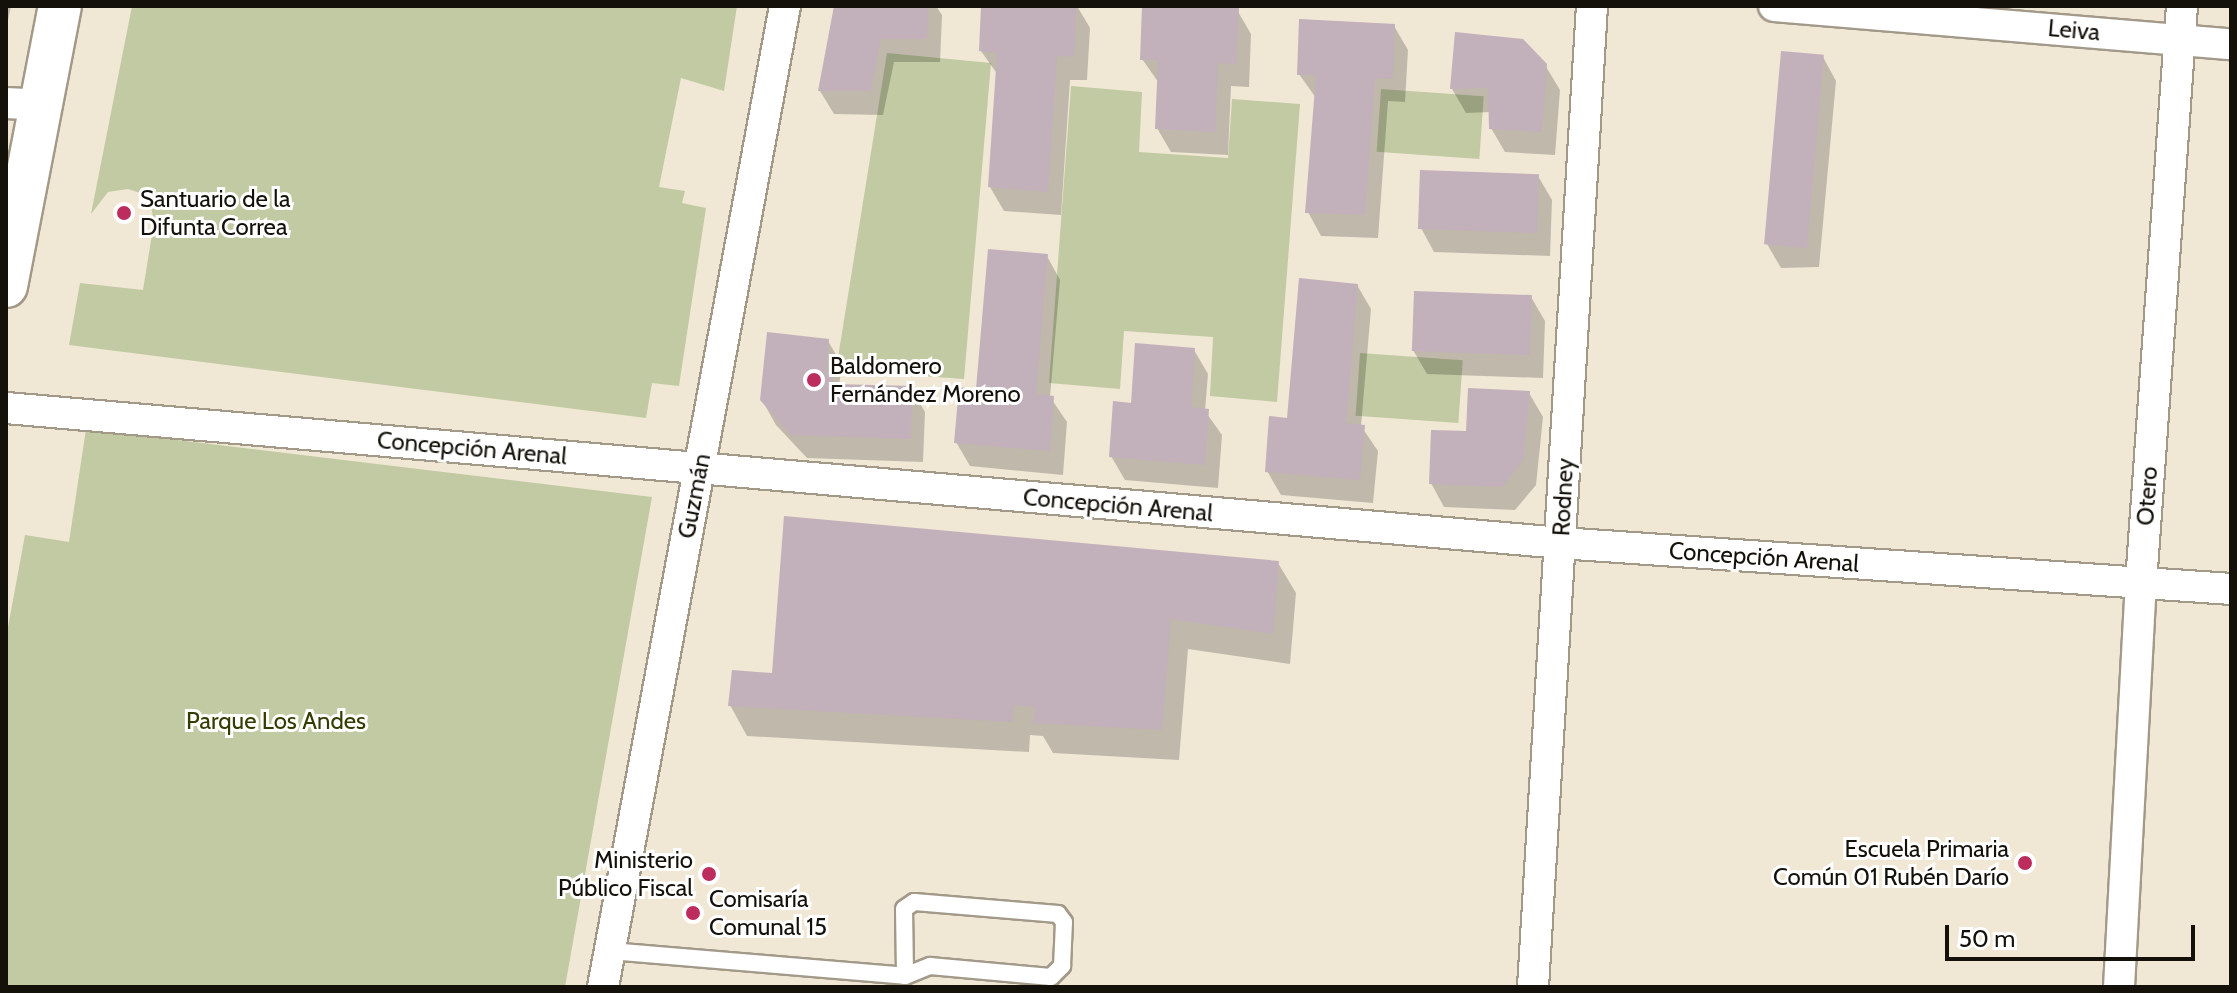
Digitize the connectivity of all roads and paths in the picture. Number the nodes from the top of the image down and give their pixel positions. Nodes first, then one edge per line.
1 (60, 6) edge
2 (785, 6) edge
3 (1592, 6) edge
4 (1774, 6) edge
5 (2182, 6) edge
6 (2180, 39) junction
7 (2231, 44) edge
8 (23, 104) edge
9 (6, 286) edge
10 (6, 408) edge
11 (699, 468) junction
12 (1560, 543) junction
13 (2141, 583) junction
14 (2231, 589) edge
15 (610, 951) junction
16 (905, 976) junction
17 (603, 987) edge
18 (1533, 987) edge
19 (2119, 987) edge

1 - 8 main road
2 - 11 street, Guzmán
3 - 12 street, Rodney
4 - 6 street, Leiva
5 - 6 street, Otero
6 - 7 street, Leiva
6 - 13 street, Otero
8 - 9 main road
10 - 11 street, Concepción Arenal
11 - 12 street, Concepción Arenal
11 - 15 street, Guzmán
12 - 13 street, Concepción Arenal
12 - 18 street, Rodney
13 - 14 street, Concepción Arenal
13 - 19 street, Otero
15 - 16 lane
15 - 17 street, Guzmán
16 - 16 lane

